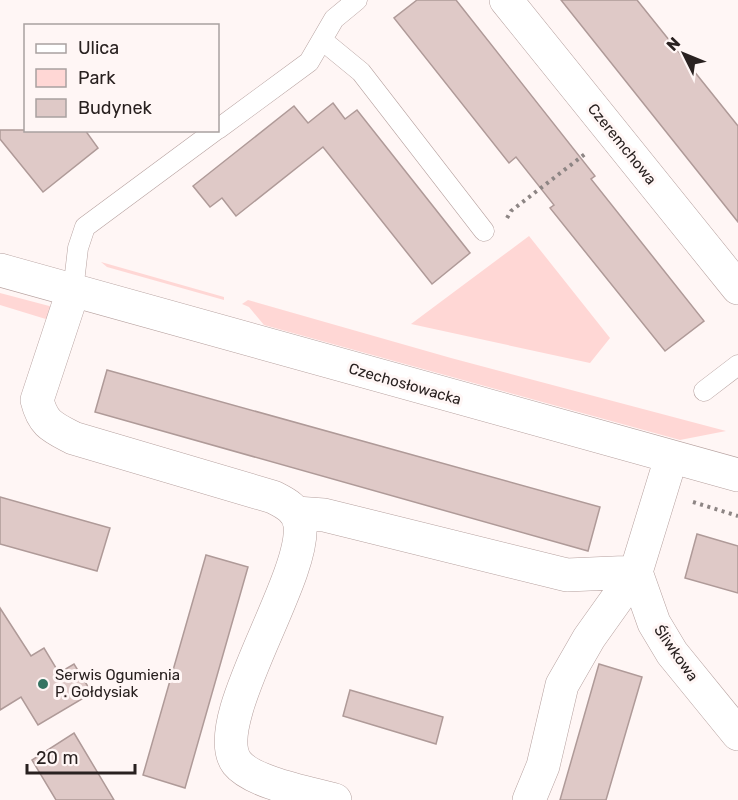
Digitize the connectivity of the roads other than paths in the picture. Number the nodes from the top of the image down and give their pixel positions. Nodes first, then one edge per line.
1 (357, 0) edge
2 (506, 0) edge
3 (322, 40) junction
4 (219, 129) edge
5 (214, 132) edge
6 (484, 231) dead end
7 (0, 270) edge
8 (738, 288) edge
9 (73, 291) junction
10 (738, 365) edge
11 (704, 391) dead end
12 (671, 458) junction
13 (738, 475) edge
14 (296, 513) junction
15 (636, 572) junction
16 (738, 734) edge
17 (335, 800) edge
18 (530, 800) edge

1 - 3 lane
2 - 8 street, Czeremchowa
3 - 4 lane
3 - 6 lane
5 - 9 lane
7 - 9 street, Czechosłowacka
9 - 12 street, Czechosłowacka
9 - 14 street
10 - 11 lane
12 - 13 street, Czechosłowacka
12 - 15 street
14 - 15 street
14 - 17 street
15 - 16 street, Śliwkowa
15 - 18 street

